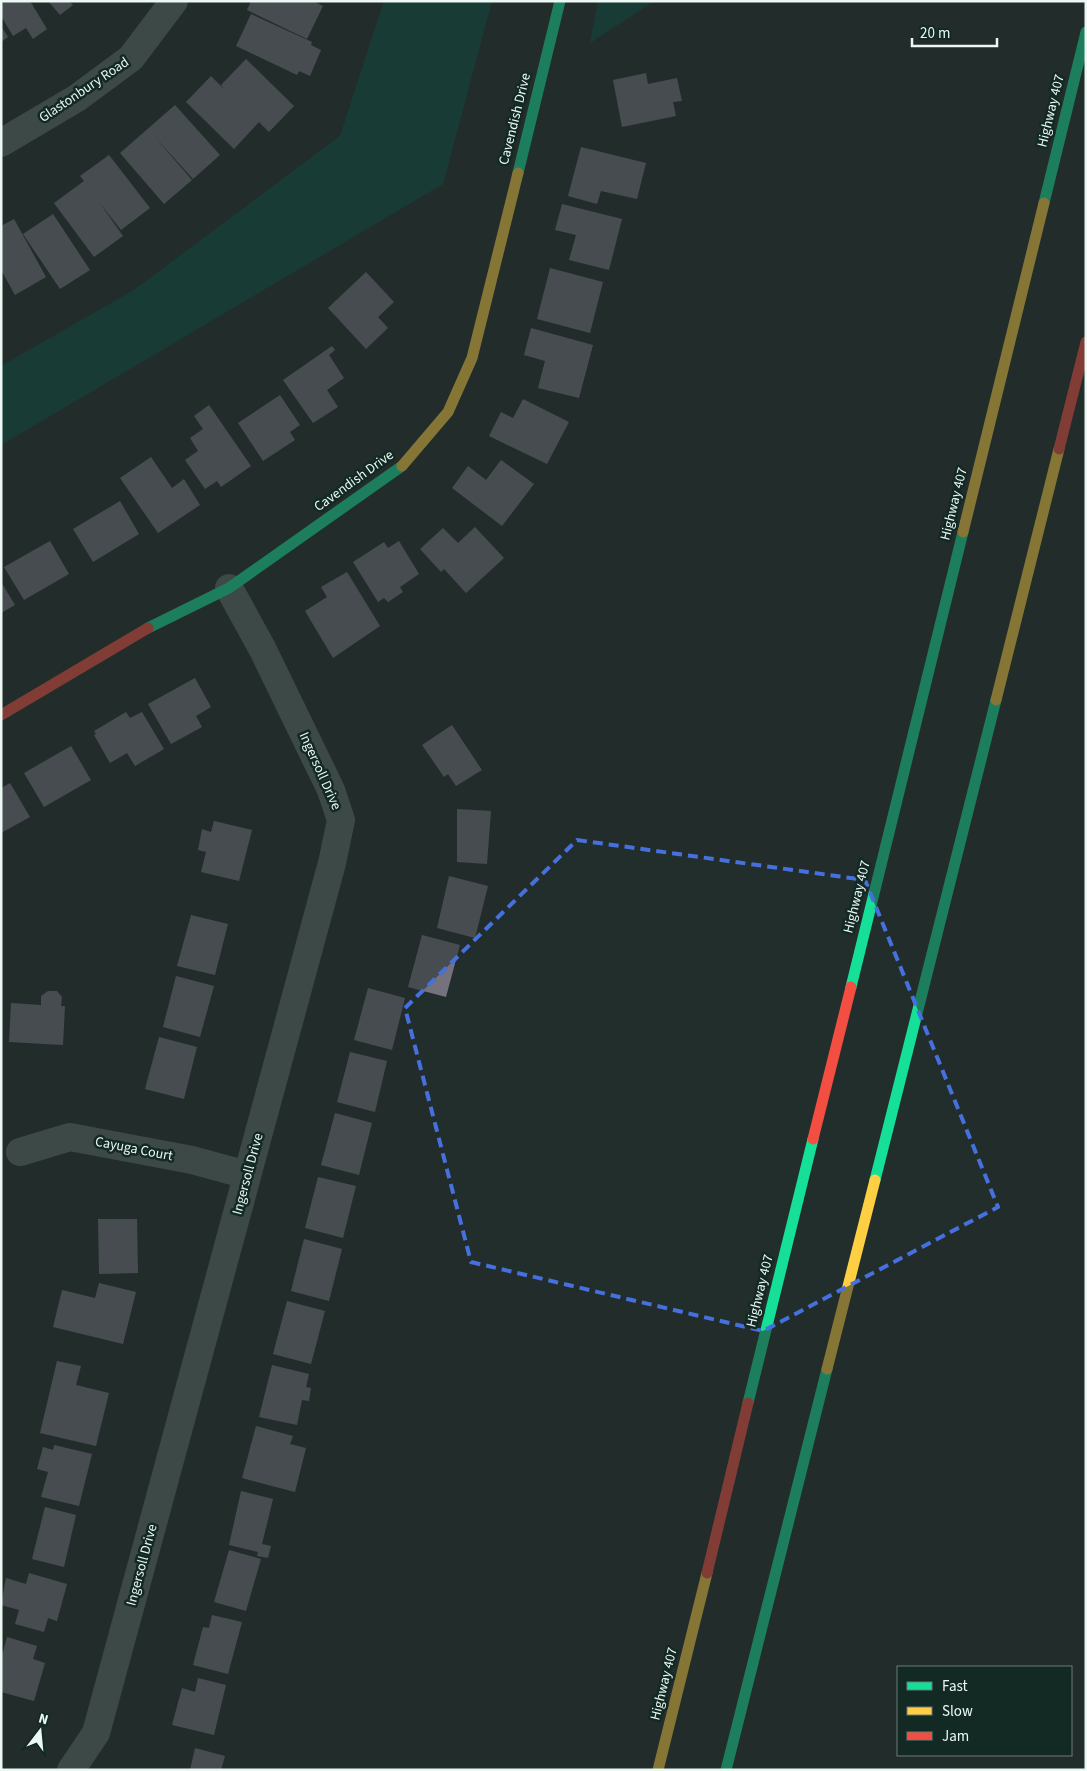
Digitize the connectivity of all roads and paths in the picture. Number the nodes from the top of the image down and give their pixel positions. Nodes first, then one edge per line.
1 (174, 1) edge
2 (560, 1) edge
3 (1086, 32) edge
4 (1, 143) edge
5 (1086, 342) edge
6 (229, 588) junction
7 (1, 716) edge
8 (20, 1152) dead end
9 (247, 1175) junction
10 (71, 1770) edge
11 (658, 1770) edge
12 (726, 1770) edge

1 - 4 street, Glastonbury Road
2 - 6 main road, Cavendish Drive
3 - 11 main road, Highway 407
5 - 12 main road
6 - 7 main road, Cavendish Drive
6 - 9 street, Ingersoll Drive
8 - 9 street, Cayuga Court
9 - 10 street, Ingersoll Drive

